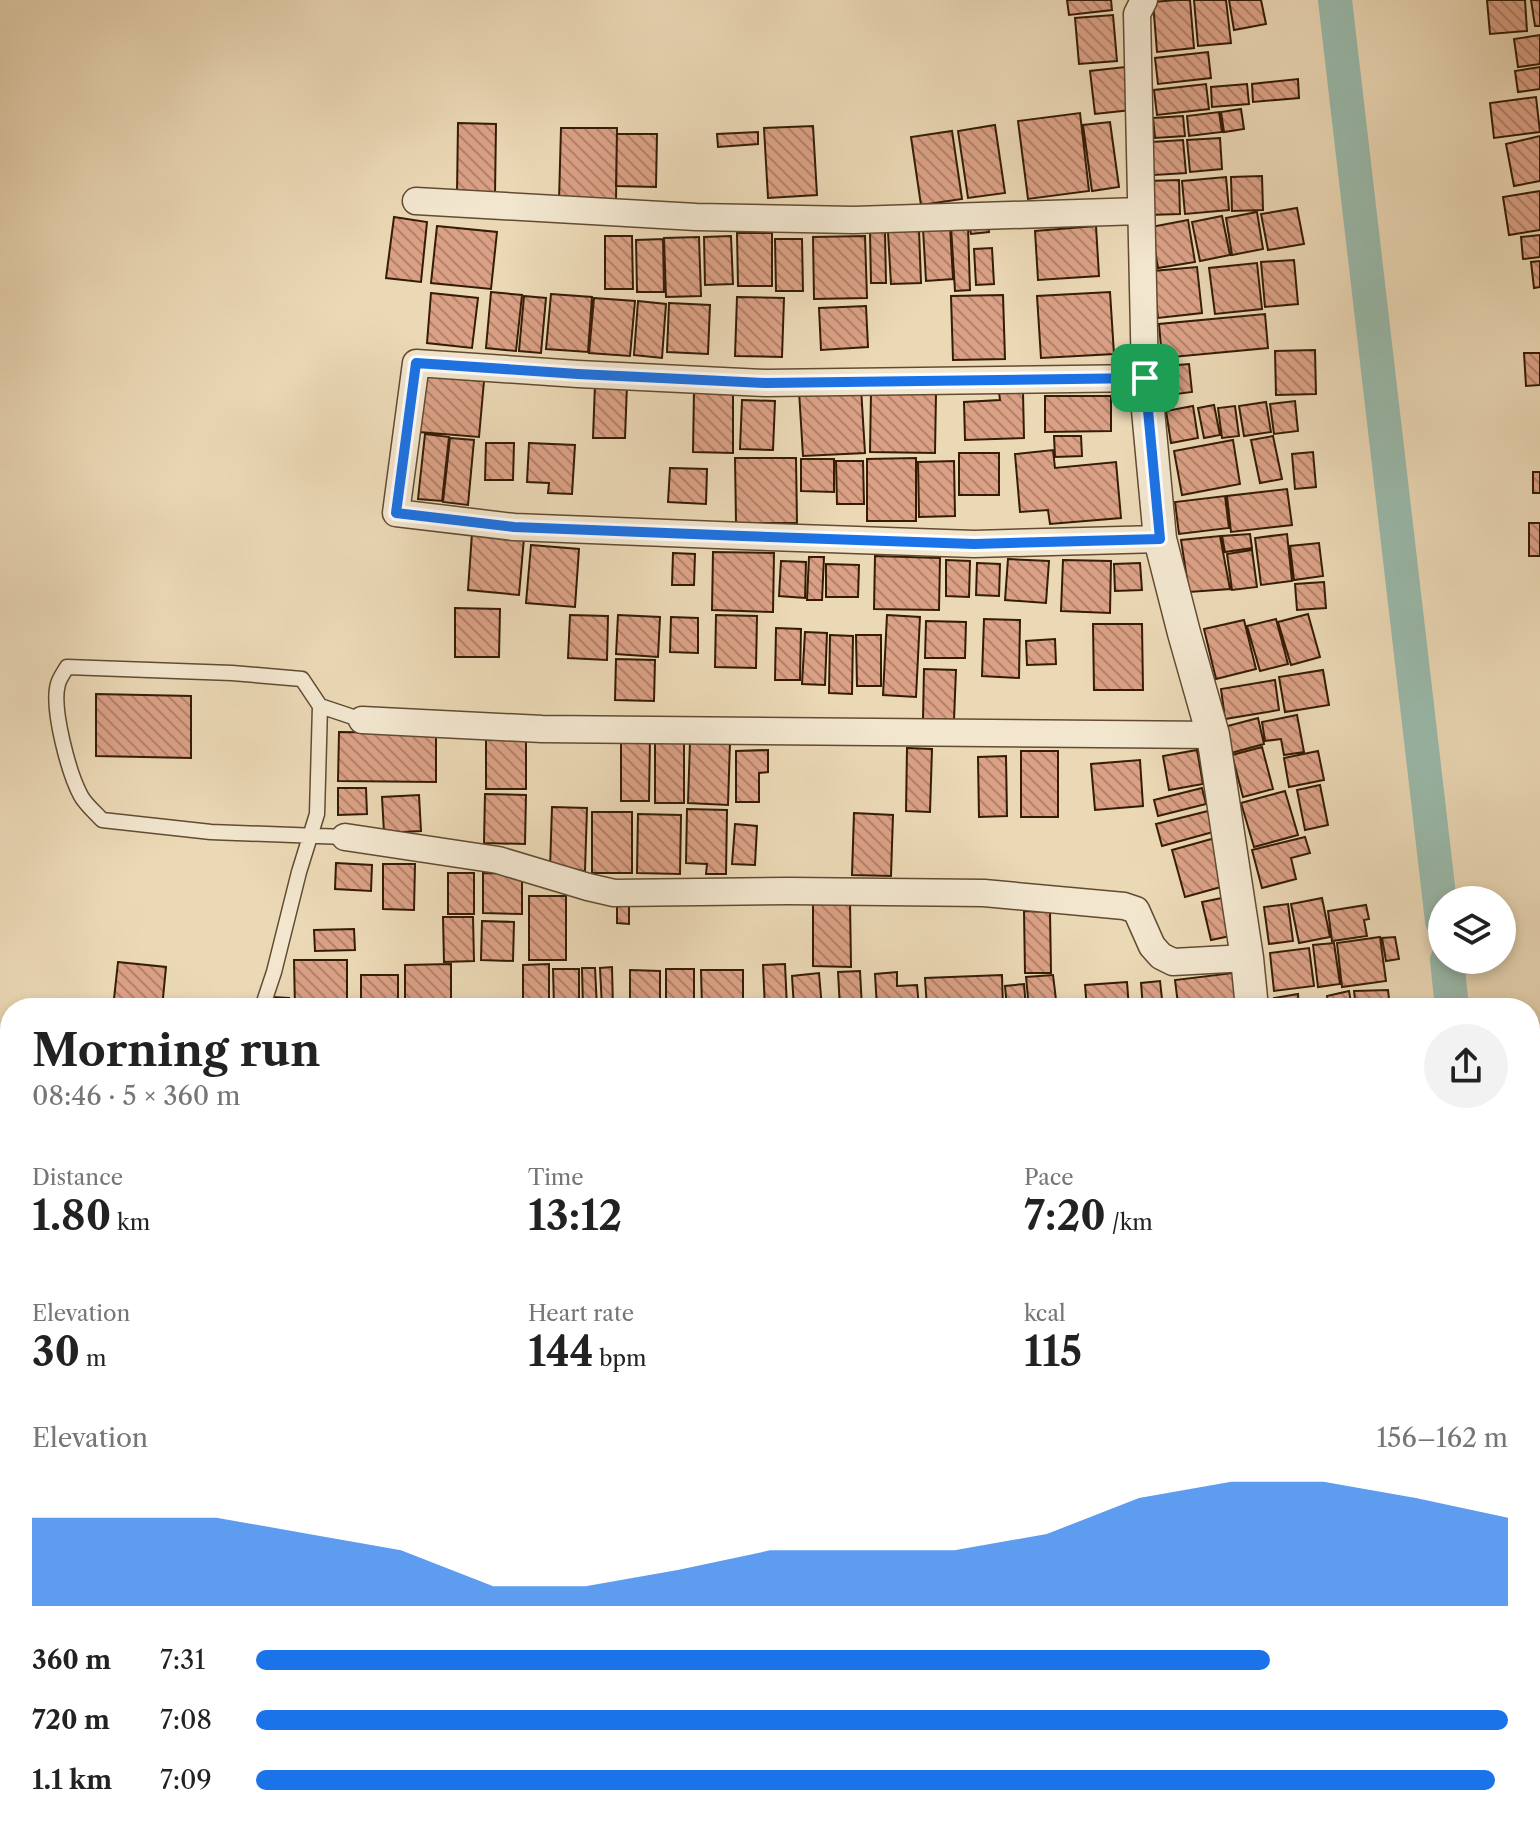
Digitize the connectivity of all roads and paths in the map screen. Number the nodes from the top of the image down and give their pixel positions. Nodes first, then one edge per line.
1 (1144, 0) edge
2 (416, 201) dead end
3 (1141, 211) junction
4 (1145, 378) junction
5 (1160, 539) junction
6 (320, 706) junction
7 (362, 720) joint
8 (1213, 735) junction
9 (311, 835) junction
10 (345, 837) joint
11 (1247, 958) junction
12 (265, 998) edge
13 (1251, 998) edge

1 - 3 street
2 - 3 street
3 - 4 street
4 - 5 street
4 - 5 street
5 - 8 street
6 - 7 lane
6 - 9 lane
6 - 9 lane
7 - 8 street
8 - 11 street
9 - 10 lane
9 - 12 lane
10 - 11 street
11 - 13 street

